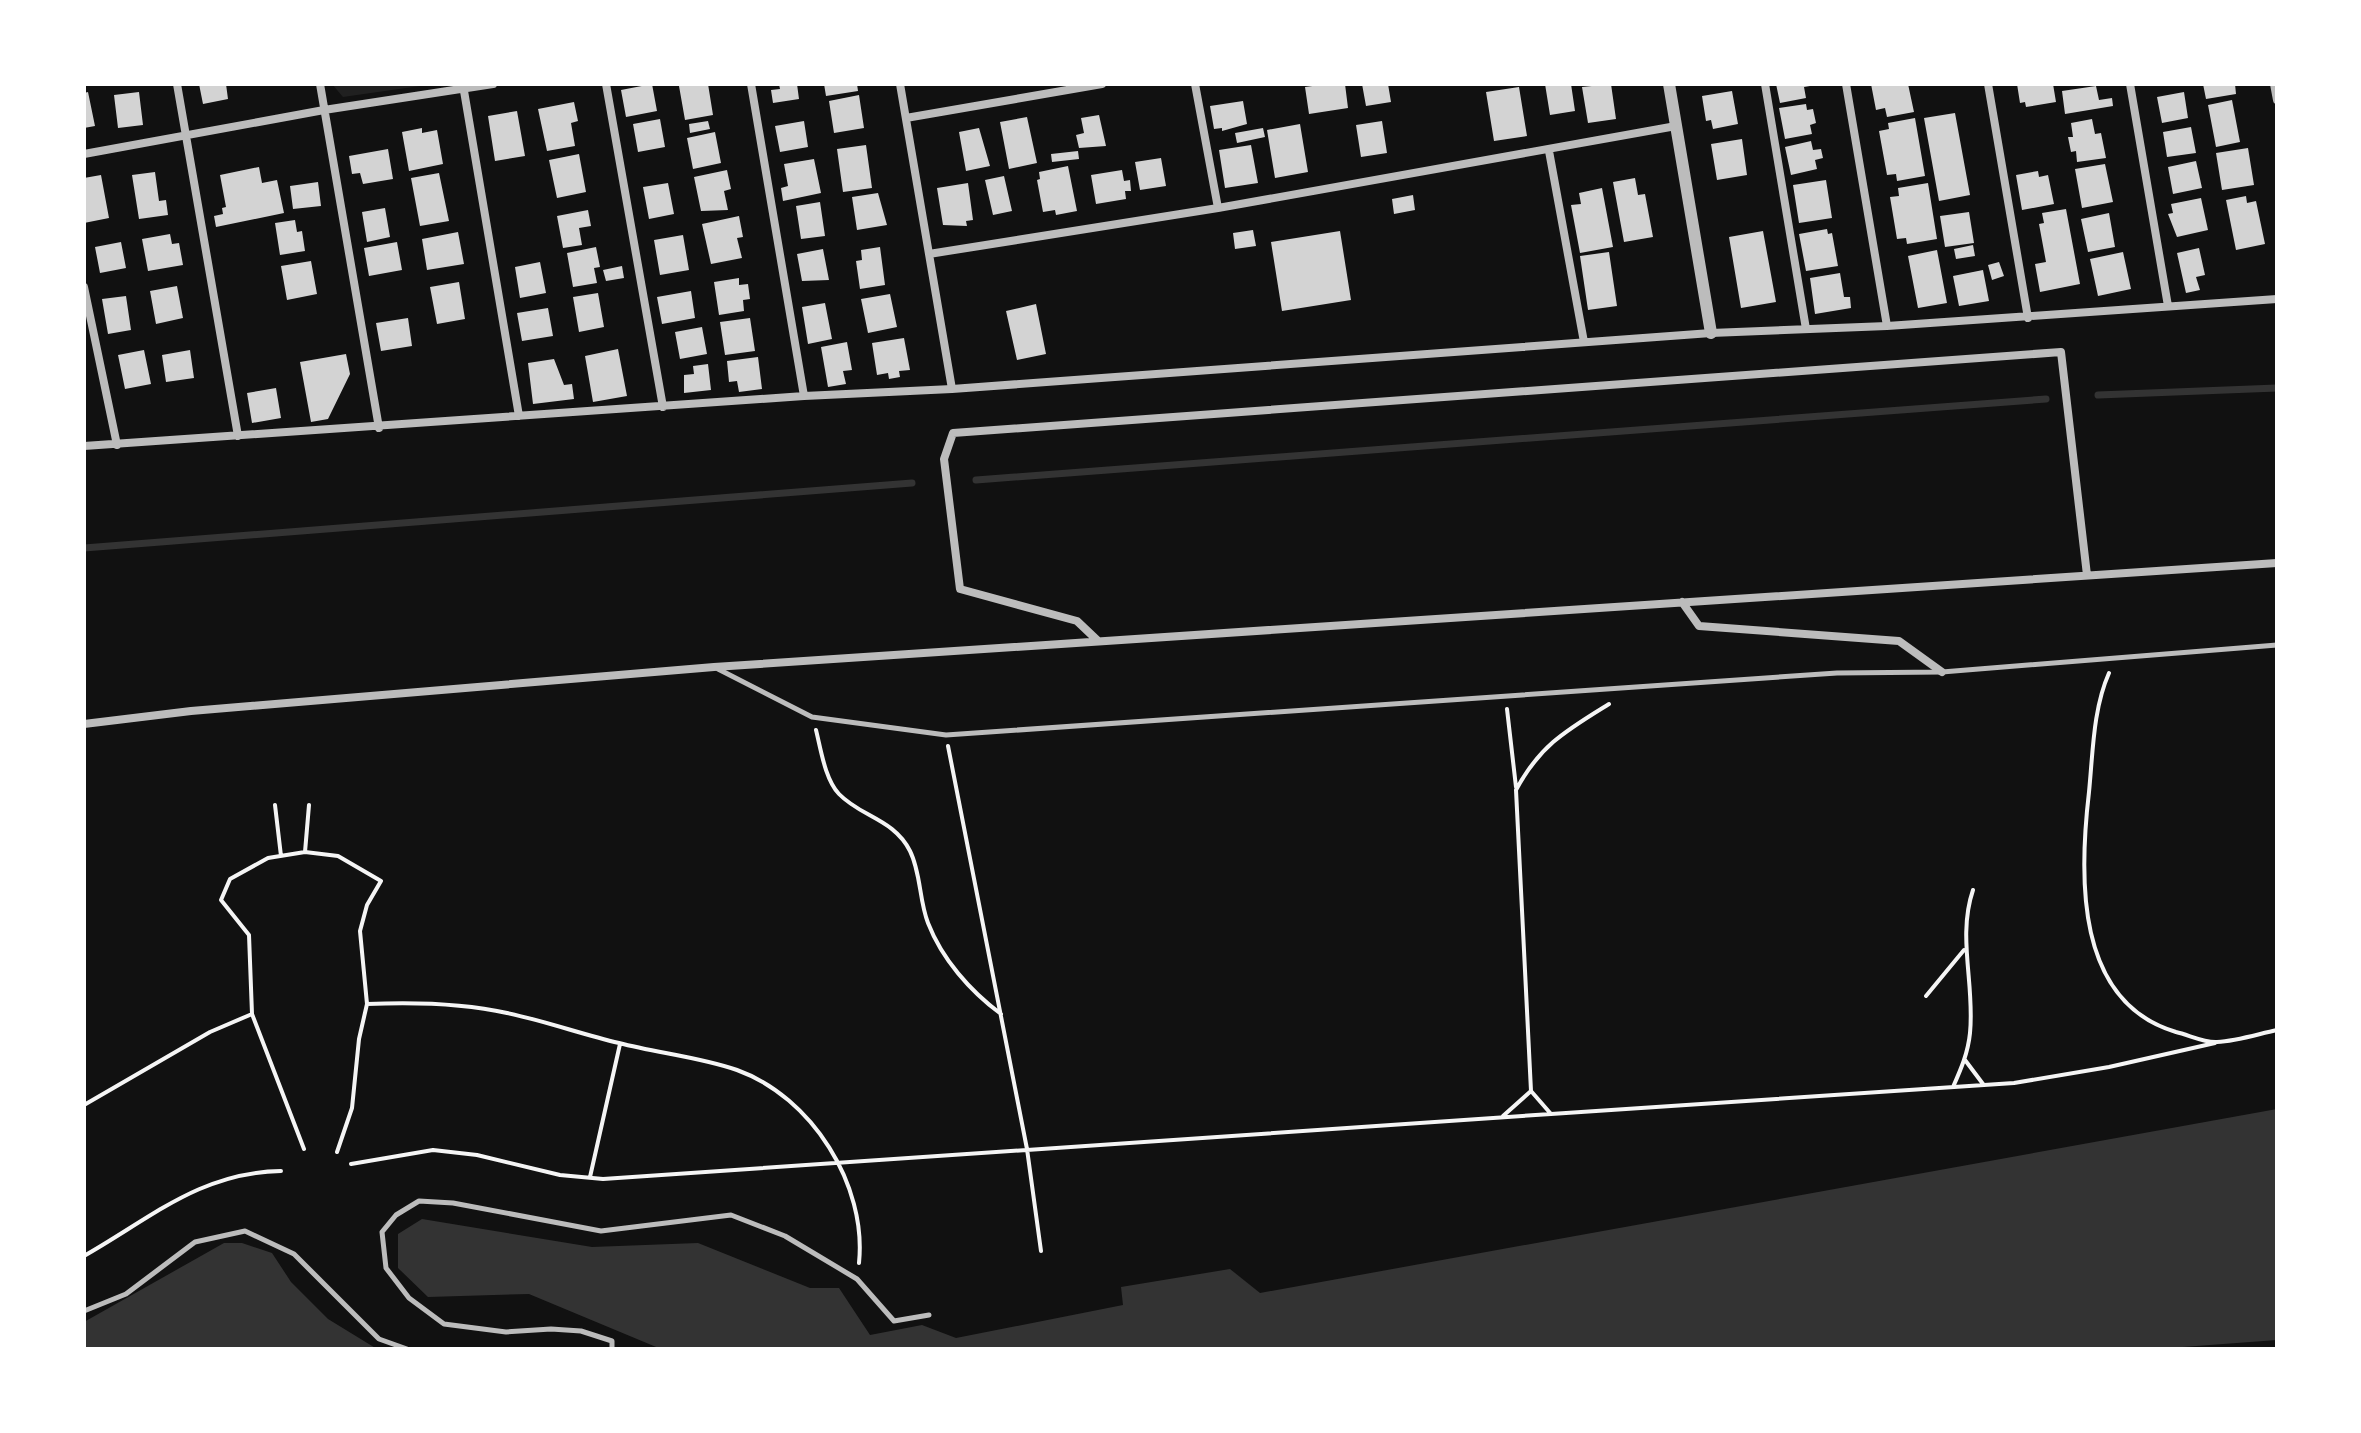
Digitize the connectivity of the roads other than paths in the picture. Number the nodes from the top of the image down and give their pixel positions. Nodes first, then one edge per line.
1 (177, 84) edge
2 (320, 84) edge
3 (493, 84) edge
4 (606, 84) edge
5 (751, 84) edge
6 (900, 84) edge
7 (1102, 84) edge
8 (1195, 84) edge
9 (1669, 84) edge
10 (1765, 84) edge
11 (1846, 84) edge
12 (1988, 84) edge
13 (2130, 84) edge
14 (2274, 84) edge
15 (463, 86) edge
16 (1050, 88) edge
17 (2277, 100) edge
18 (324, 110) junction
19 (906, 118) junction
20 (1676, 126) junction
21 (185, 136) junction
22 (1549, 151) junction
23 (84, 154) edge
24 (1218, 208) junction
25 (929, 254) junction
26 (84, 287) edge
27 (2277, 299) edge
28 (2168, 306) junction
29 (2028, 318) junction
30 (1887, 326) junction
31 (1806, 329) junction
32 (1711, 333) junction
33 (1584, 342) junction
34 (952, 389) junction
35 (804, 396) junction
36 (663, 407) junction
37 (519, 416) junction
38 (379, 428) junction
39 (238, 436) junction
40 (117, 445) junction
41 (84, 446) edge
42 (2277, 563) edge
43 (2087, 575) junction
44 (1682, 602) junction
45 (1097, 640) junction
46 (2277, 645) edge
47 (714, 667) junction
48 (1942, 672) junction
49 (84, 724) edge
50 (84, 1311) edge
51 (929, 1315) dead end
52 (407, 1349) edge
53 (612, 1349) edge

1 - 21 street
2 - 18 street
3 - 15 street
4 - 36 street
5 - 35 street
6 - 19 street
7 - 16 street
8 - 24 street
9 - 20 street
10 - 31 street
11 - 30 street
12 - 29 street
13 - 28 street
14 - 17 street
15 - 18 street
15 - 37 street
16 - 19 street
18 - 21 street
18 - 38 street
19 - 25 street
20 - 22 street
20 - 32 street
21 - 23 street
21 - 39 street
22 - 24 street
22 - 33 street
24 - 25 street
25 - 34 street
26 - 40 street
27 - 28 street
28 - 29 street
29 - 30 street
30 - 31 street
31 - 32 street
32 - 33 street
33 - 34 street
34 - 35 street
35 - 36 street
36 - 37 street
37 - 38 street
38 - 39 street
39 - 40 street
40 - 41 street
42 - 43 street
43 - 44 street
43 - 45 street
44 - 45 street
44 - 48 street
45 - 47 street
46 - 48 lane
47 - 48 lane
47 - 49 street
50 - 52 lane
51 - 53 lane

